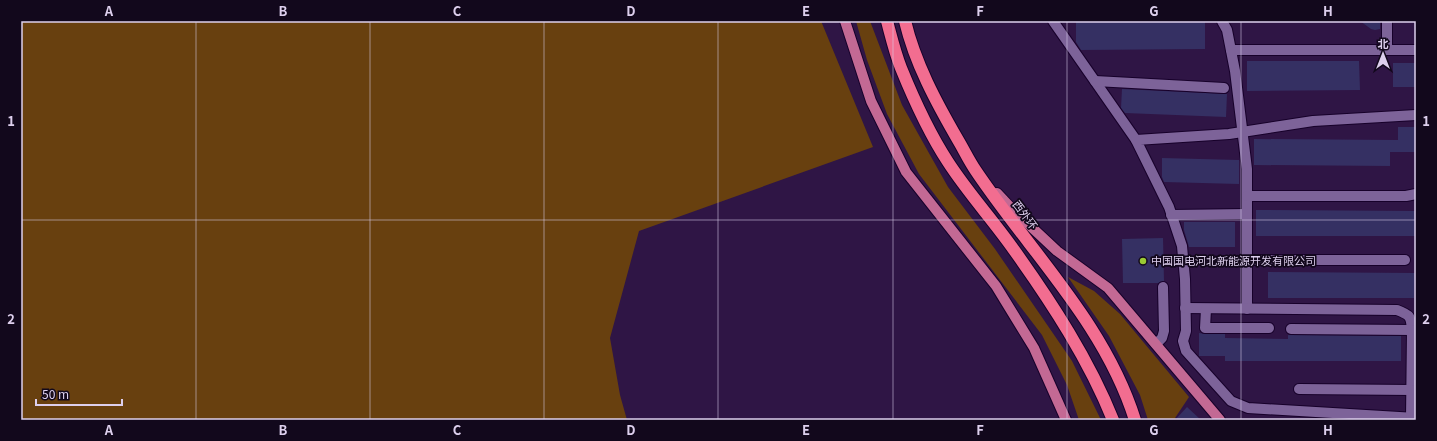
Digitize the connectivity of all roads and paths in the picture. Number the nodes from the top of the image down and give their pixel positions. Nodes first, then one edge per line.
1 (845, 21) edge
2 (886, 21) edge
3 (905, 21) edge
4 (1053, 21) edge
5 (1222, 21) edge
6 (1387, 21) edge
7 (1231, 50) junction
8 (1387, 50) junction
9 (1416, 50) edge
10 (1095, 81) junction
11 (1224, 88) dead end
12 (1416, 115) edge
13 (1242, 132) junction
14 (1136, 140) junction
15 (971, 162) junction
16 (1416, 194) edge
17 (1247, 196) junction
18 (1247, 214) junction
19 (1171, 215) junction
20 (1247, 260) junction
21 (1406, 260) dead end
22 (1163, 287) dead end
23 (1185, 308) junction
24 (1206, 309) junction
25 (1247, 309) junction
26 (1269, 328) dead end
27 (1291, 329) dead end
28 (1412, 330) junction
29 (1414, 340) edge
30 (1156, 344) junction
31 (1299, 388) dead end
32 (1412, 390) junction
33 (1216, 418) edge
34 (1414, 418) edge
35 (1066, 420) edge
36 (1114, 420) edge
37 (1135, 420) edge

1 - 35 main road
2 - 36 highway
3 - 15 highway, 西外环
4 - 10 street
5 - 7 street
6 - 8 street
7 - 8 street
7 - 13 street
8 - 9 street
10 - 11 street
10 - 14 street
12 - 13 street
13 - 14 street
13 - 17 street
14 - 19 street
15 - 30 main road
15 - 37 highway, 西外环
16 - 17 street
17 - 18 street
18 - 19 street
18 - 20 street
19 - 23 street
20 - 21 street
20 - 25 street
22 - 30 street
23 - 24 street
23 - 34 street
24 - 25 street
24 - 26 street
25 - 28 street
27 - 28 street
28 - 29 street
29 - 32 street
30 - 33 main road
31 - 32 street
32 - 34 street

